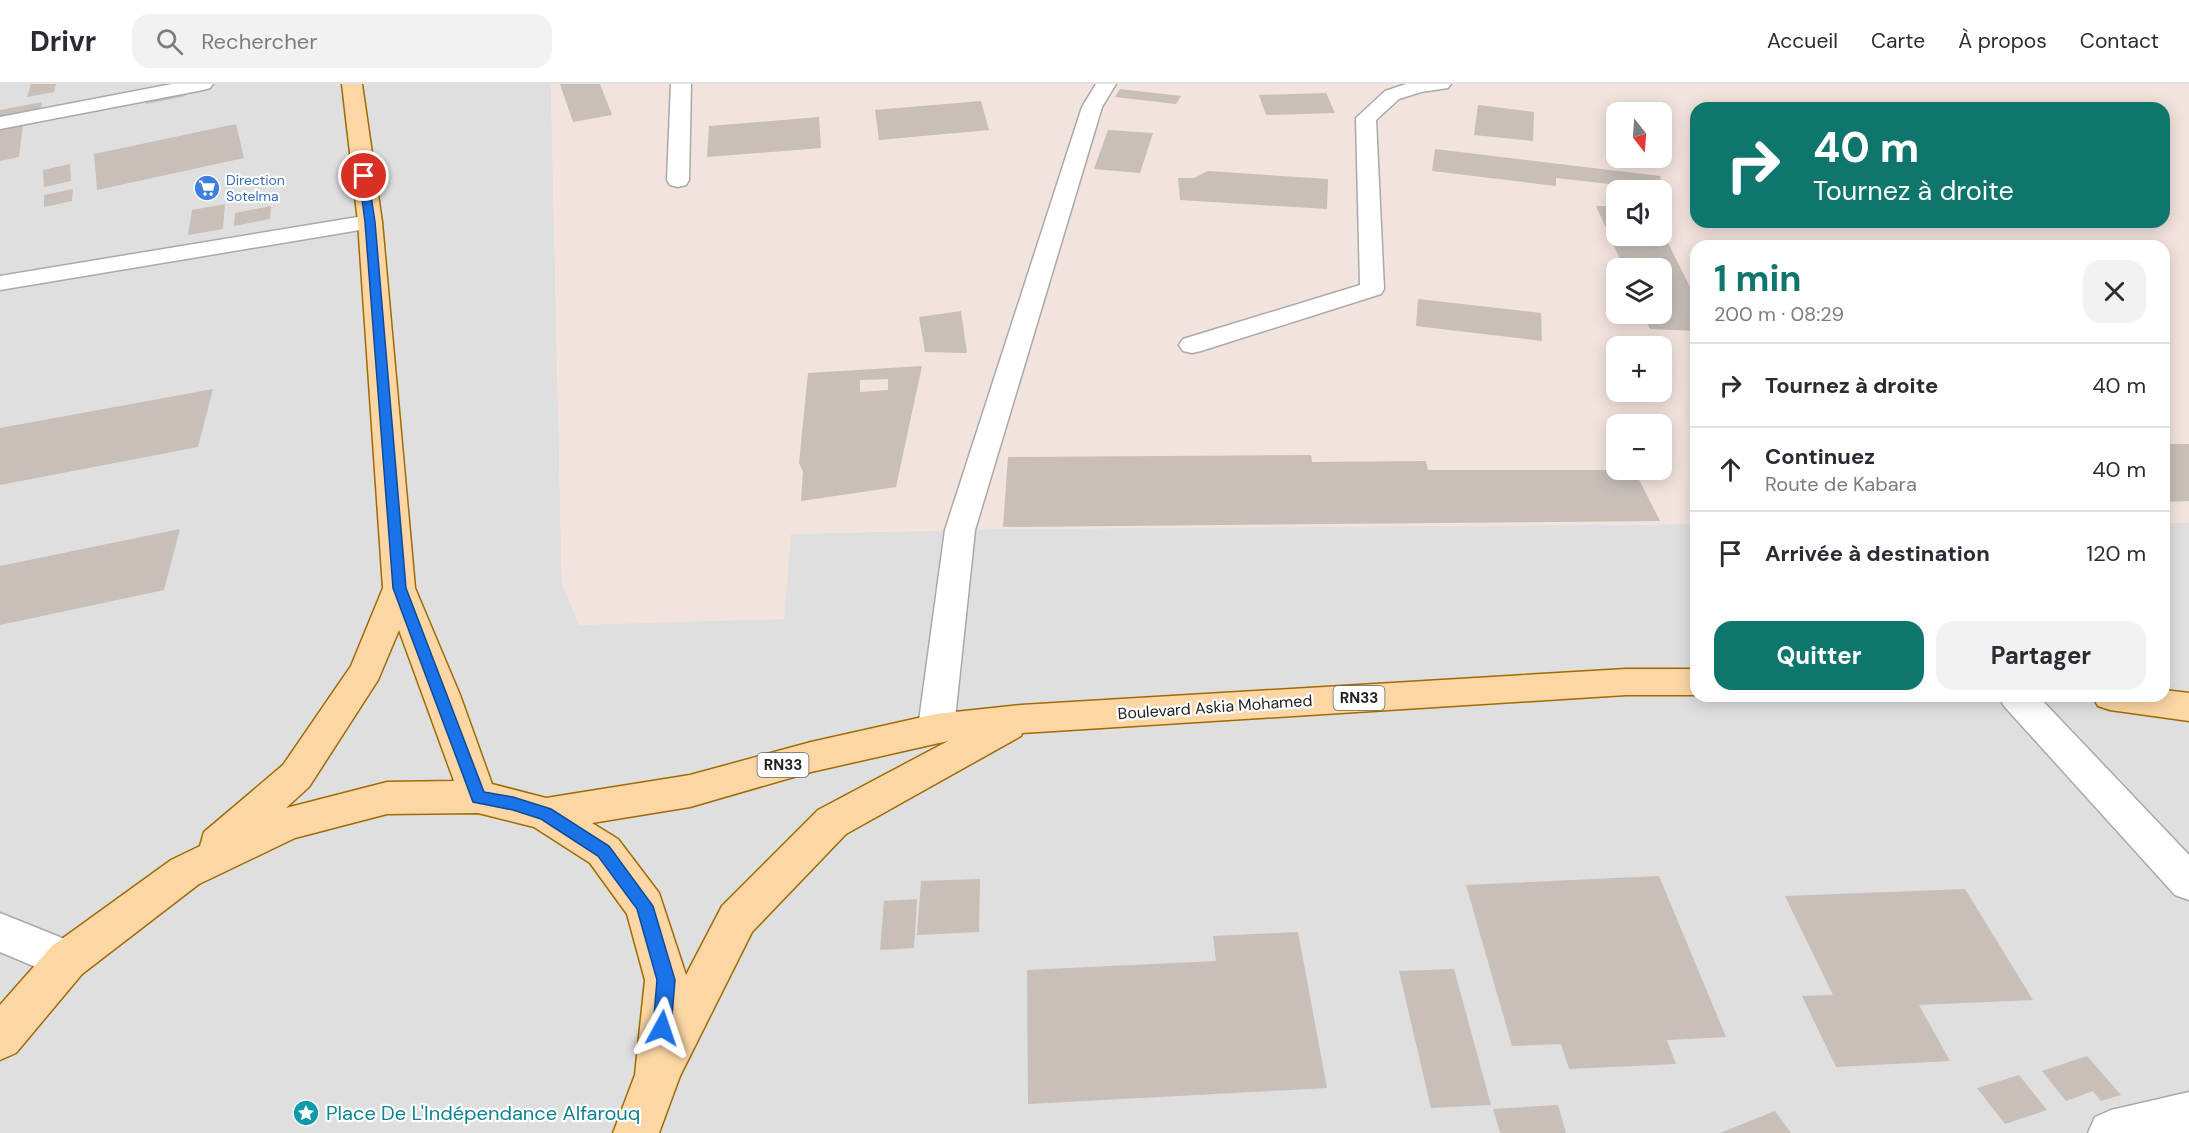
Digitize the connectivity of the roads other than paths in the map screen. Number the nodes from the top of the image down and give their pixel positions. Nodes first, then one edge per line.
1 (203, 84) edge
2 (352, 84) edge
3 (681, 84) edge
4 (1106, 84) edge
5 (1441, 84) edge
6 (0, 123) edge
7 (678, 180) dead end
8 (370, 222) junction
9 (0, 283) edge
10 (1192, 345) dead end
11 (399, 588) junction
12 (1690, 682) edge
13 (2022, 702) edge
14 (2157, 702) edge
15 (2189, 706) edge
16 (1021, 719) junction
17 (936, 728) junction
18 (478, 797) junction
19 (546, 814) junction
20 (185, 872) junction
21 (2189, 882) edge
22 (0, 932) edge
23 (68, 960) junction
24 (0, 1038) edge
25 (658, 1076) junction
26 (2189, 1115) edge
27 (636, 1133) edge
28 (2111, 1133) edge

1 - 6 street
2 - 8 main road
3 - 7 street
4 - 17 street
5 - 10 street
8 - 9 street
8 - 11 main road
11 - 18 main road
11 - 20 main road
12 - 16 main road, Boulevard Askia Mohamed / RN33
13 - 21 street
14 - 15 main road
16 - 17 main road, RN33
16 - 25 main road
17 - 19 main road, RN33
18 - 19 main road
18 - 20 main road
19 - 25 main road
20 - 23 main road
22 - 23 street
23 - 24 main road
25 - 27 main road
26 - 28 street

